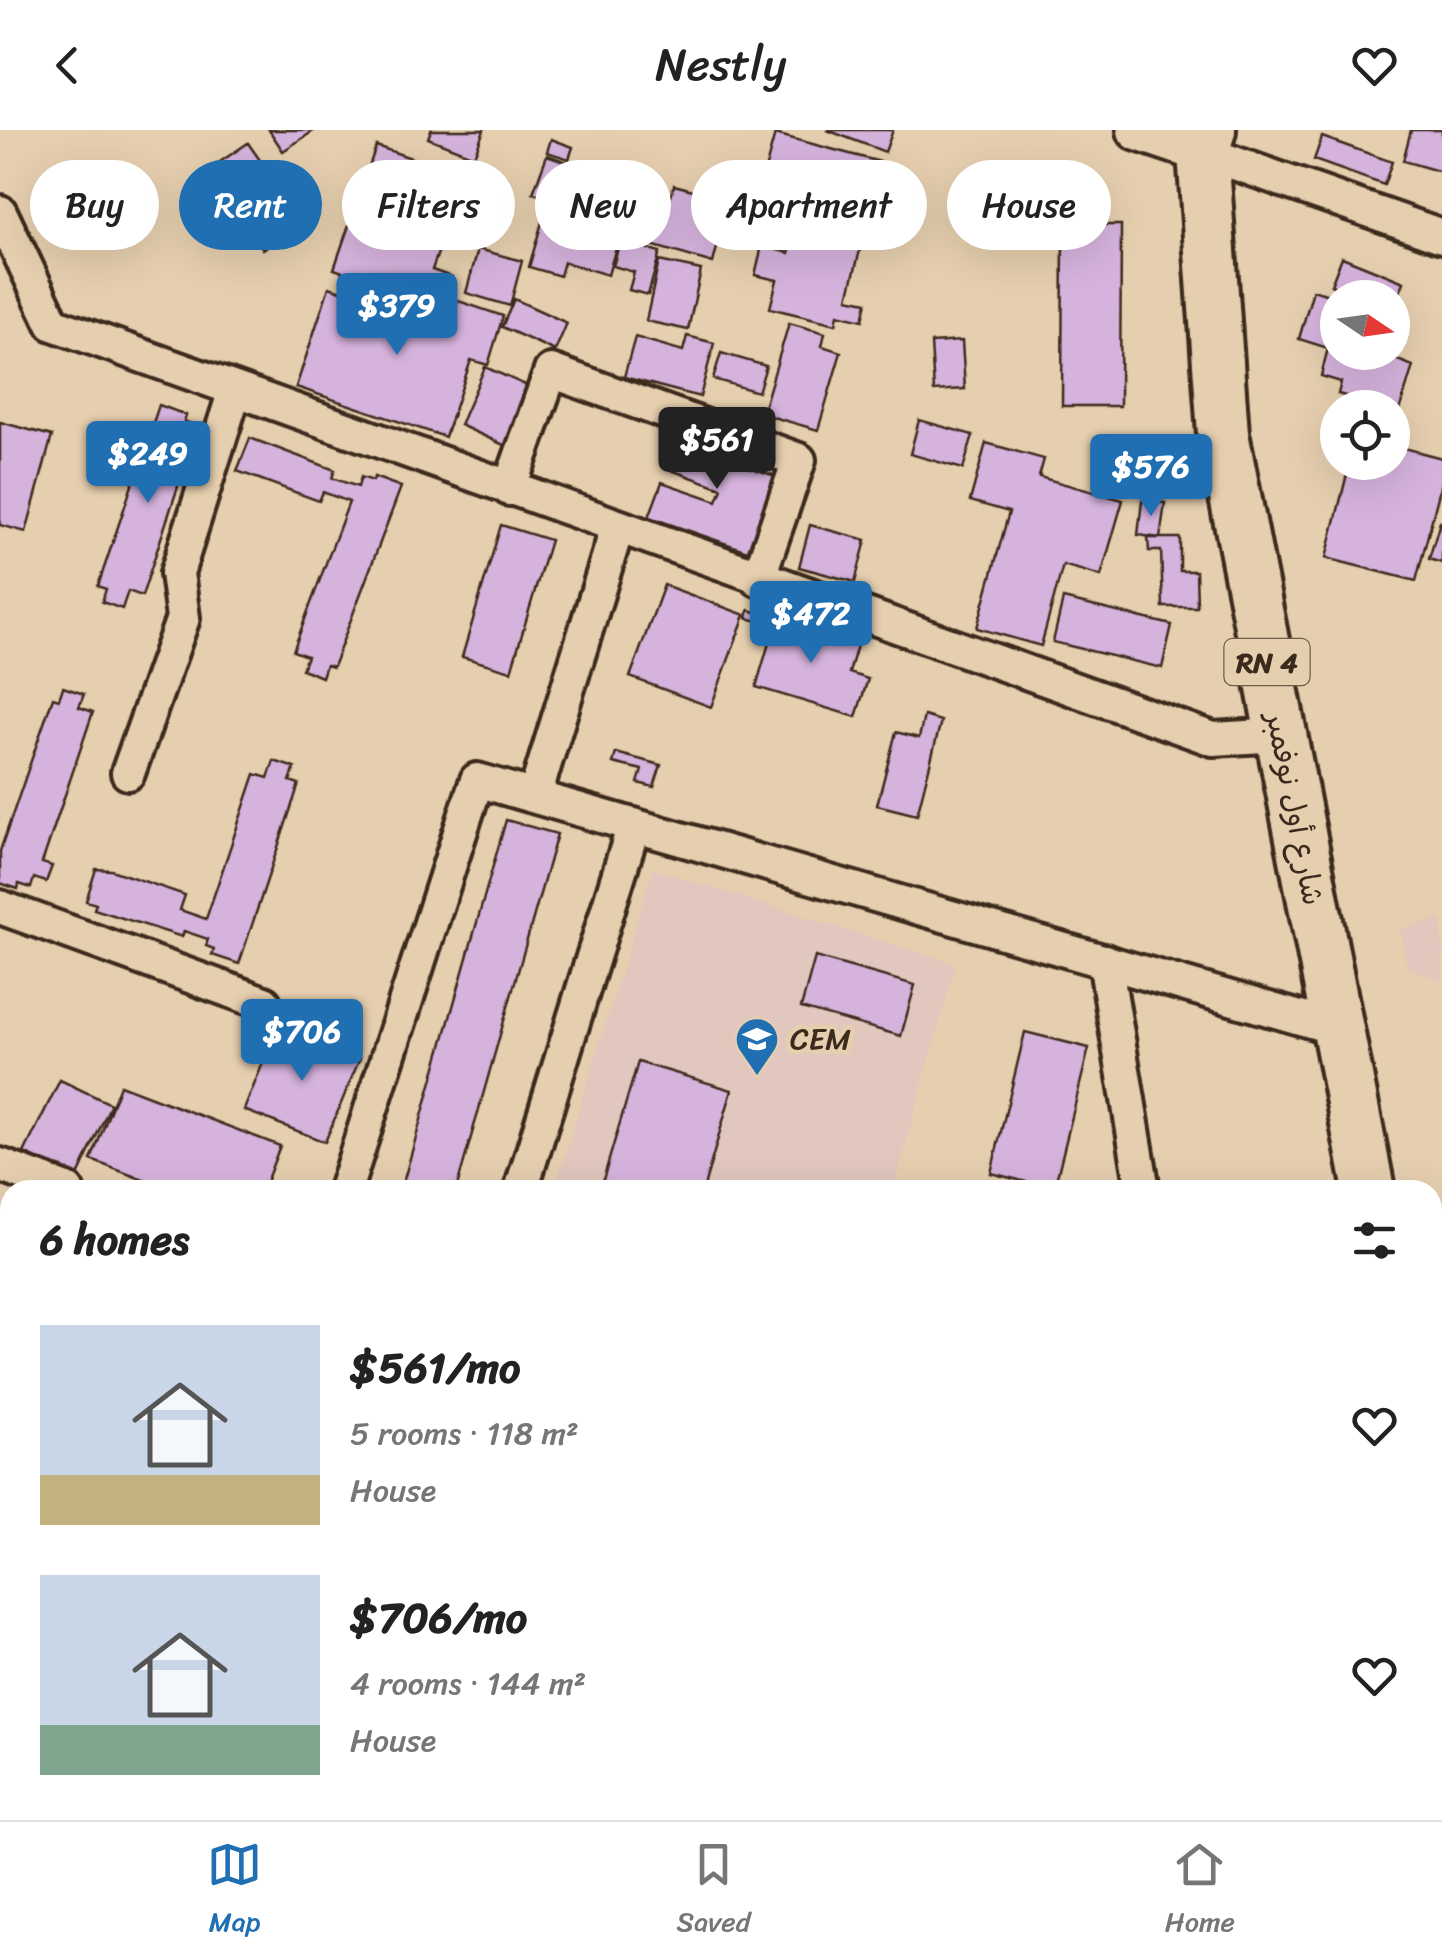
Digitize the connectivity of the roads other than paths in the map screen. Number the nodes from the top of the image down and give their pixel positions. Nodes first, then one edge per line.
1 (1138, 130) edge
2 (1207, 141) edge
3 (0, 212) edge
4 (1442, 236) edge
5 (235, 390) junction
6 (509, 489) junction
7 (617, 528) junction
8 (758, 578) junction
9 (1281, 734) junction
10 (128, 772) dead end
11 (535, 795) junction
12 (634, 824) junction
13 (0, 907) edge
14 (1105, 961) junction
15 (264, 1003) dead end
16 (1338, 1029) junction
17 (0, 1164) edge
18 (41, 1180) edge
19 (348, 1180) edge
20 (525, 1180) edge
21 (1140, 1180) edge
22 (1367, 1180) edge

1 - 2 street
2 - 4 street
2 - 9 main road, شارع أول نوفمبر / RN 4
3 - 5 street
5 - 6 street
5 - 10 street
6 - 7 street
6 - 8 street
7 - 8 street
7 - 11 street
8 - 9 street
9 - 16 main road, شارع أول نوفمبر / RN 4
11 - 12 street
11 - 19 street
12 - 14 street
12 - 20 street
13 - 15 street
14 - 16 street
14 - 21 street
16 - 22 main road, شارع أول نوفمبر / RN 4
17 - 18 street

